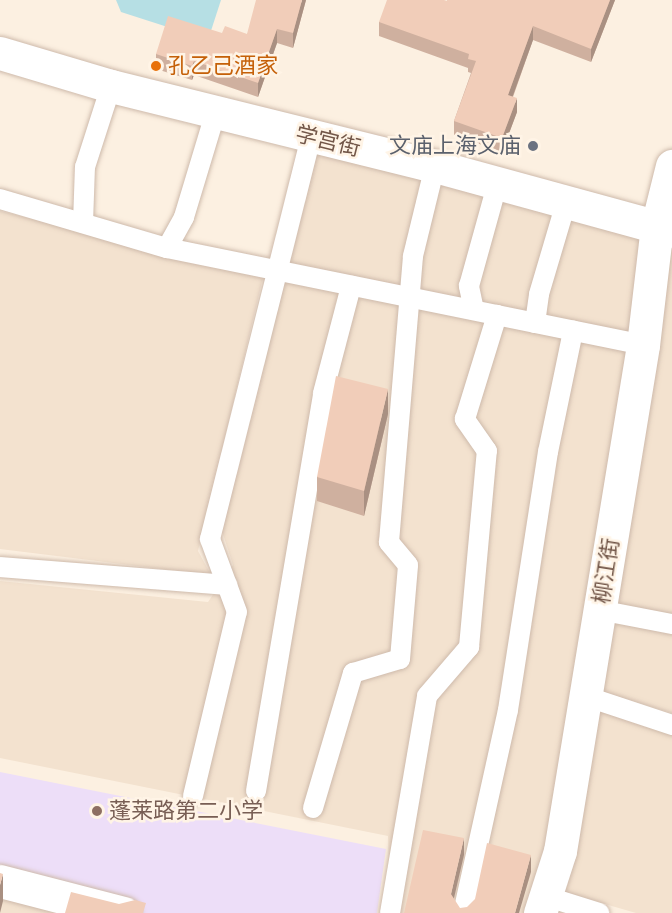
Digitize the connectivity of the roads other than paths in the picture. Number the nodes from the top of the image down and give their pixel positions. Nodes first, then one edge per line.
1 (0, 53) edge
2 (111, 86) junction
3 (216, 111) junction
4 (311, 137) junction
5 (435, 166) junction
6 (672, 166) edge
7 (496, 185) junction
8 (0, 199) edge
9 (566, 203) junction
10 (83, 223) junction
11 (664, 228) edge
12 (167, 248) junction
13 (277, 271) junction
14 (351, 286) junction
15 (412, 298) junction
16 (474, 310) junction
17 (497, 315) junction
18 (535, 323) junction
19 (573, 331) junction
20 (643, 345) junction
21 (0, 567) edge
22 (227, 585) junction
23 (599, 610) junction
24 (672, 624) edge
25 (585, 696) junction
26 (672, 725) edge
27 (256, 791) dead end
28 (194, 796) dead end
29 (313, 808) dead end
30 (0, 881) edge
31 (543, 905) edge
32 (124, 913) edge
33 (390, 913) edge
34 (463, 913) edge
35 (599, 913) edge

1 - 2 street, 学宫街
2 - 3 street, 学宫街
2 - 10 lane
3 - 4 street, 学宫街
3 - 12 lane
4 - 5 street, 学宫街
4 - 13 lane
5 - 7 street, 学宫街
5 - 15 lane
6 - 11 street, 柳江街
7 - 9 street, 学宫街
7 - 16 lane
8 - 10 lane
9 - 11 street, 学宫街
9 - 18 lane
10 - 12 lane
11 - 20 street, 柳江街
12 - 13 lane
13 - 14 lane
13 - 22 lane
14 - 15 lane
14 - 27 lane
15 - 16 lane
15 - 29 lane
16 - 17 lane
17 - 18 lane
17 - 33 lane
18 - 19 lane
19 - 20 lane
19 - 34 lane
20 - 23 street, 柳江街
21 - 22 lane
22 - 28 lane
23 - 24 lane
23 - 25 street, 柳江街
25 - 26 lane
25 - 31 street, 柳江街
30 - 32 street
31 - 35 lane

